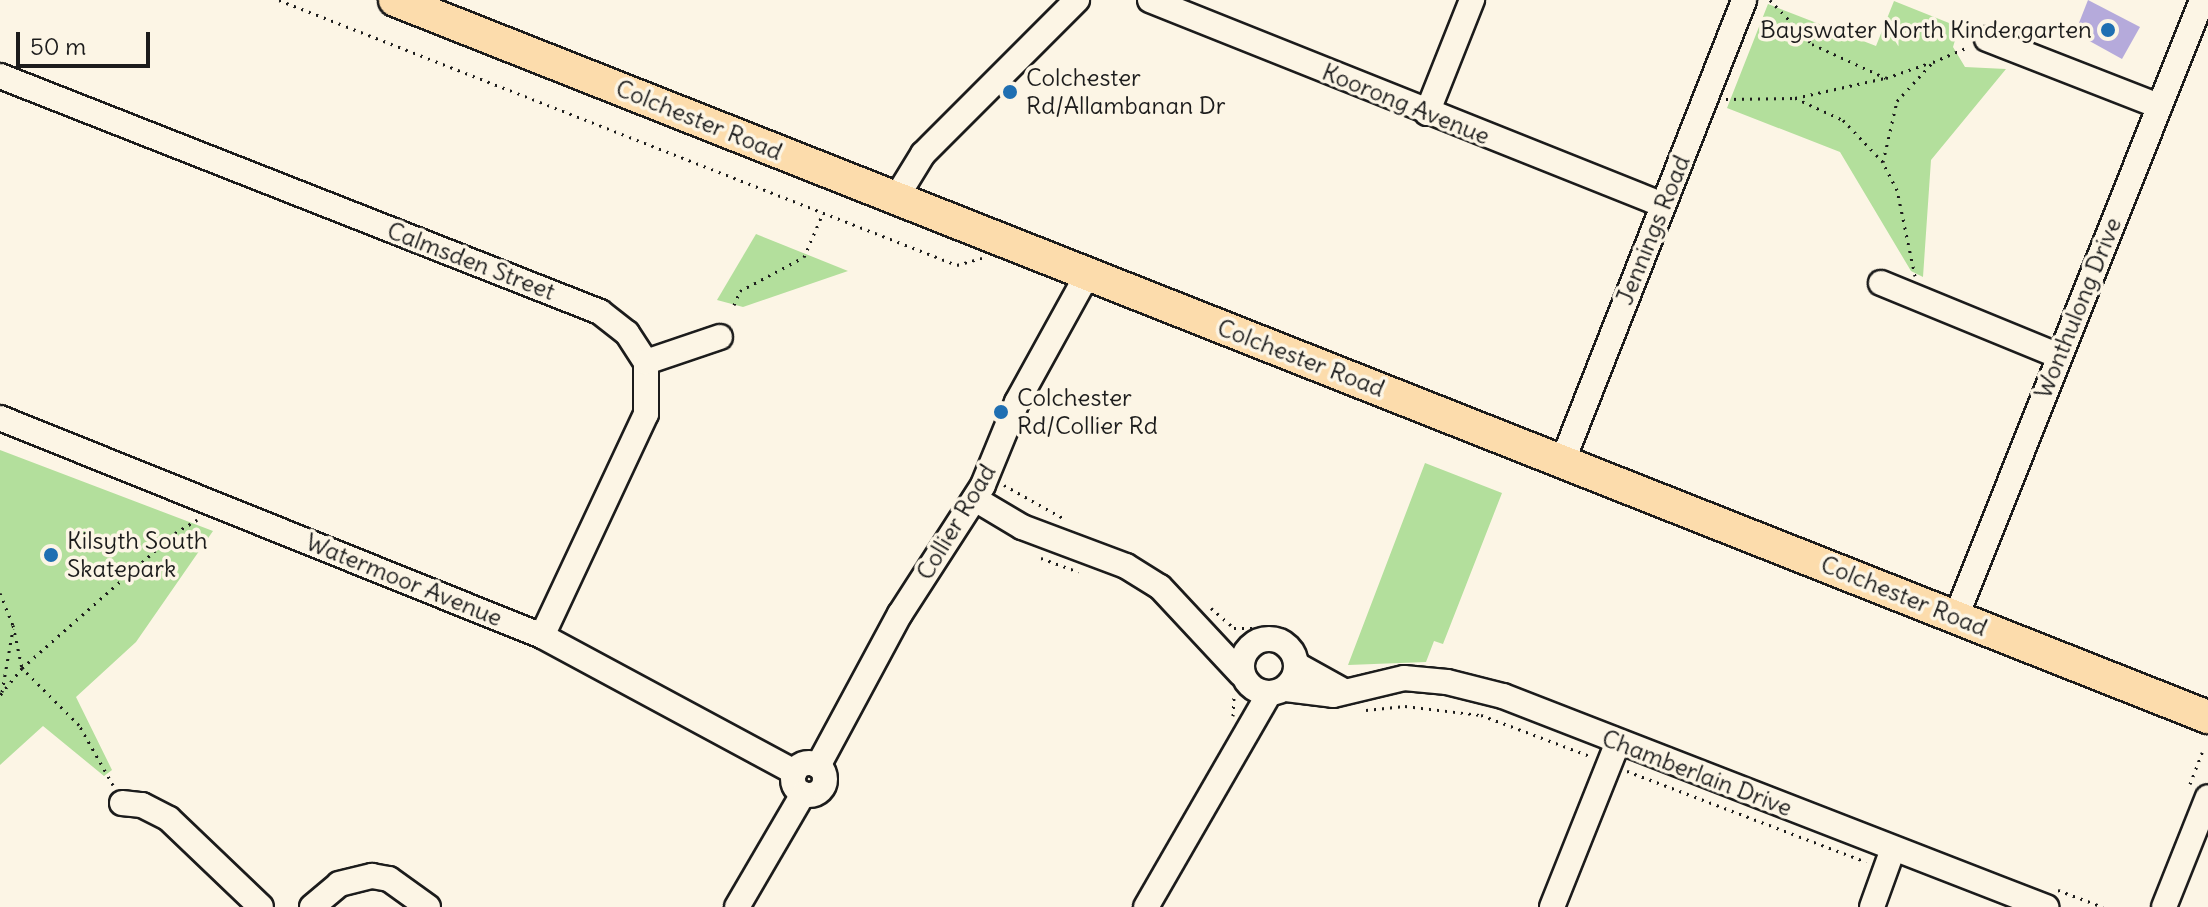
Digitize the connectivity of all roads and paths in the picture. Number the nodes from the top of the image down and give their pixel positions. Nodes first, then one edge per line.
1 (279, 0) edge
2 (1077, 0) edge
3 (1150, 0) edge
4 (1472, 0) edge
5 (1744, 0) edge
6 (1770, 0) edge
7 (2202, 0) edge
8 (398, 1) edge
9 (1987, 39) joint
10 (1933, 62) junction
11 (0, 76) edge
12 (1886, 78) junction
13 (1795, 98) junction
14 (1704, 101) junction
15 (2159, 106) junction
16 (1427, 113) junction
17 (1883, 162) junction
18 (896, 198) junction
19 (1663, 205) junction
20 (823, 213) junction
21 (980, 262) dead end
22 (1087, 275) junction
23 (1881, 283) dead end
24 (1919, 299) junction
25 (734, 305) dead end
26 (720, 337) dead end
27 (2059, 356) junction
28 (646, 362) junction
29 (0, 418) edge
30 (1563, 460) junction
31 (975, 499) junction
32 (221, 506) junction
33 (1037, 556) dead end
34 (1080, 573) dead end
35 (0, 593) edge
36 (1956, 617) junction
37 (1192, 619) junction
38 (13, 625) junction
39 (542, 636) junction
40 (1255, 642) junction
41 (1297, 665) junction
42 (22, 668) junction
43 (1255, 686) junction
44 (1, 694) edge
45 (1348, 701) junction
46 (2208, 717) edge
47 (1241, 718) junction
48 (1614, 753) junction
49 (1228, 765) junction
50 (806, 777) junction
51 (2208, 797) edge
52 (122, 803) joint
53 (1893, 849) junction
54 (1870, 864) dead end
55 (261, 907) edge
56 (312, 907) edge
57 (428, 907) edge
58 (737, 907) edge
59 (1146, 907) edge
60 (1552, 907) edge
61 (1872, 907) edge
62 (2046, 907) edge
63 (2164, 907) edge

1 - 20 path
2 - 18 street
3 - 16 street, Koorong Avenue
4 - 16 street
5 - 14 street, Jennings Road
6 - 12 path
7 - 15 street, Wonthulong Drive
8 - 18 main road, Colchester Road
9 - 10 path
9 - 15 street
10 - 12 path
10 - 17 path
11 - 28 street, Calmsden Street
12 - 13 path
13 - 14 path
13 - 17 path
14 - 19 street, Jennings Road
15 - 27 street, Wonthulong Drive
16 - 19 street, Koorong Avenue
17 - 24 path
18 - 22 main road, Colchester Road
19 - 30 street, Jennings Road
20 - 21 path
20 - 25 path
22 - 30 main road, Colchester Road
22 - 31 street, Collier Road
23 - 24 street
24 - 27 street
26 - 28 street
27 - 36 street, Wonthulong Drive
28 - 39 street
29 - 32 street, Watermoor Avenue
30 - 36 main road, Colchester Road
31 - 37 street
31 - 50 street, Collier Road
32 - 39 street, Watermoor Avenue
32 - 42 path
33 - 34 path
35 - 38 path
36 - 46 main road, Colchester Road
37 - 40 street
37 - 43 street
38 - 42 path
38 - 44 path
39 - 50 street, Watermoor Avenue
40 - 41 street
40 - 43 street
41 - 43 street
41 - 45 street
42 - 44 path
42 - 52 path
43 - 45 street, Chamberlain Drive
43 - 47 street
43 - 47 path
43 - 49 street
45 - 48 path
45 - 48 street, Chamberlain Drive
47 - 49 street
48 - 53 street, Chamberlain Drive
48 - 54 path
48 - 60 street
49 - 59 street
50 - 58 street, Collier Road
51 - 63 street
52 - 55 street
53 - 61 street
53 - 62 street, Chamberlain Drive
56 - 57 street

